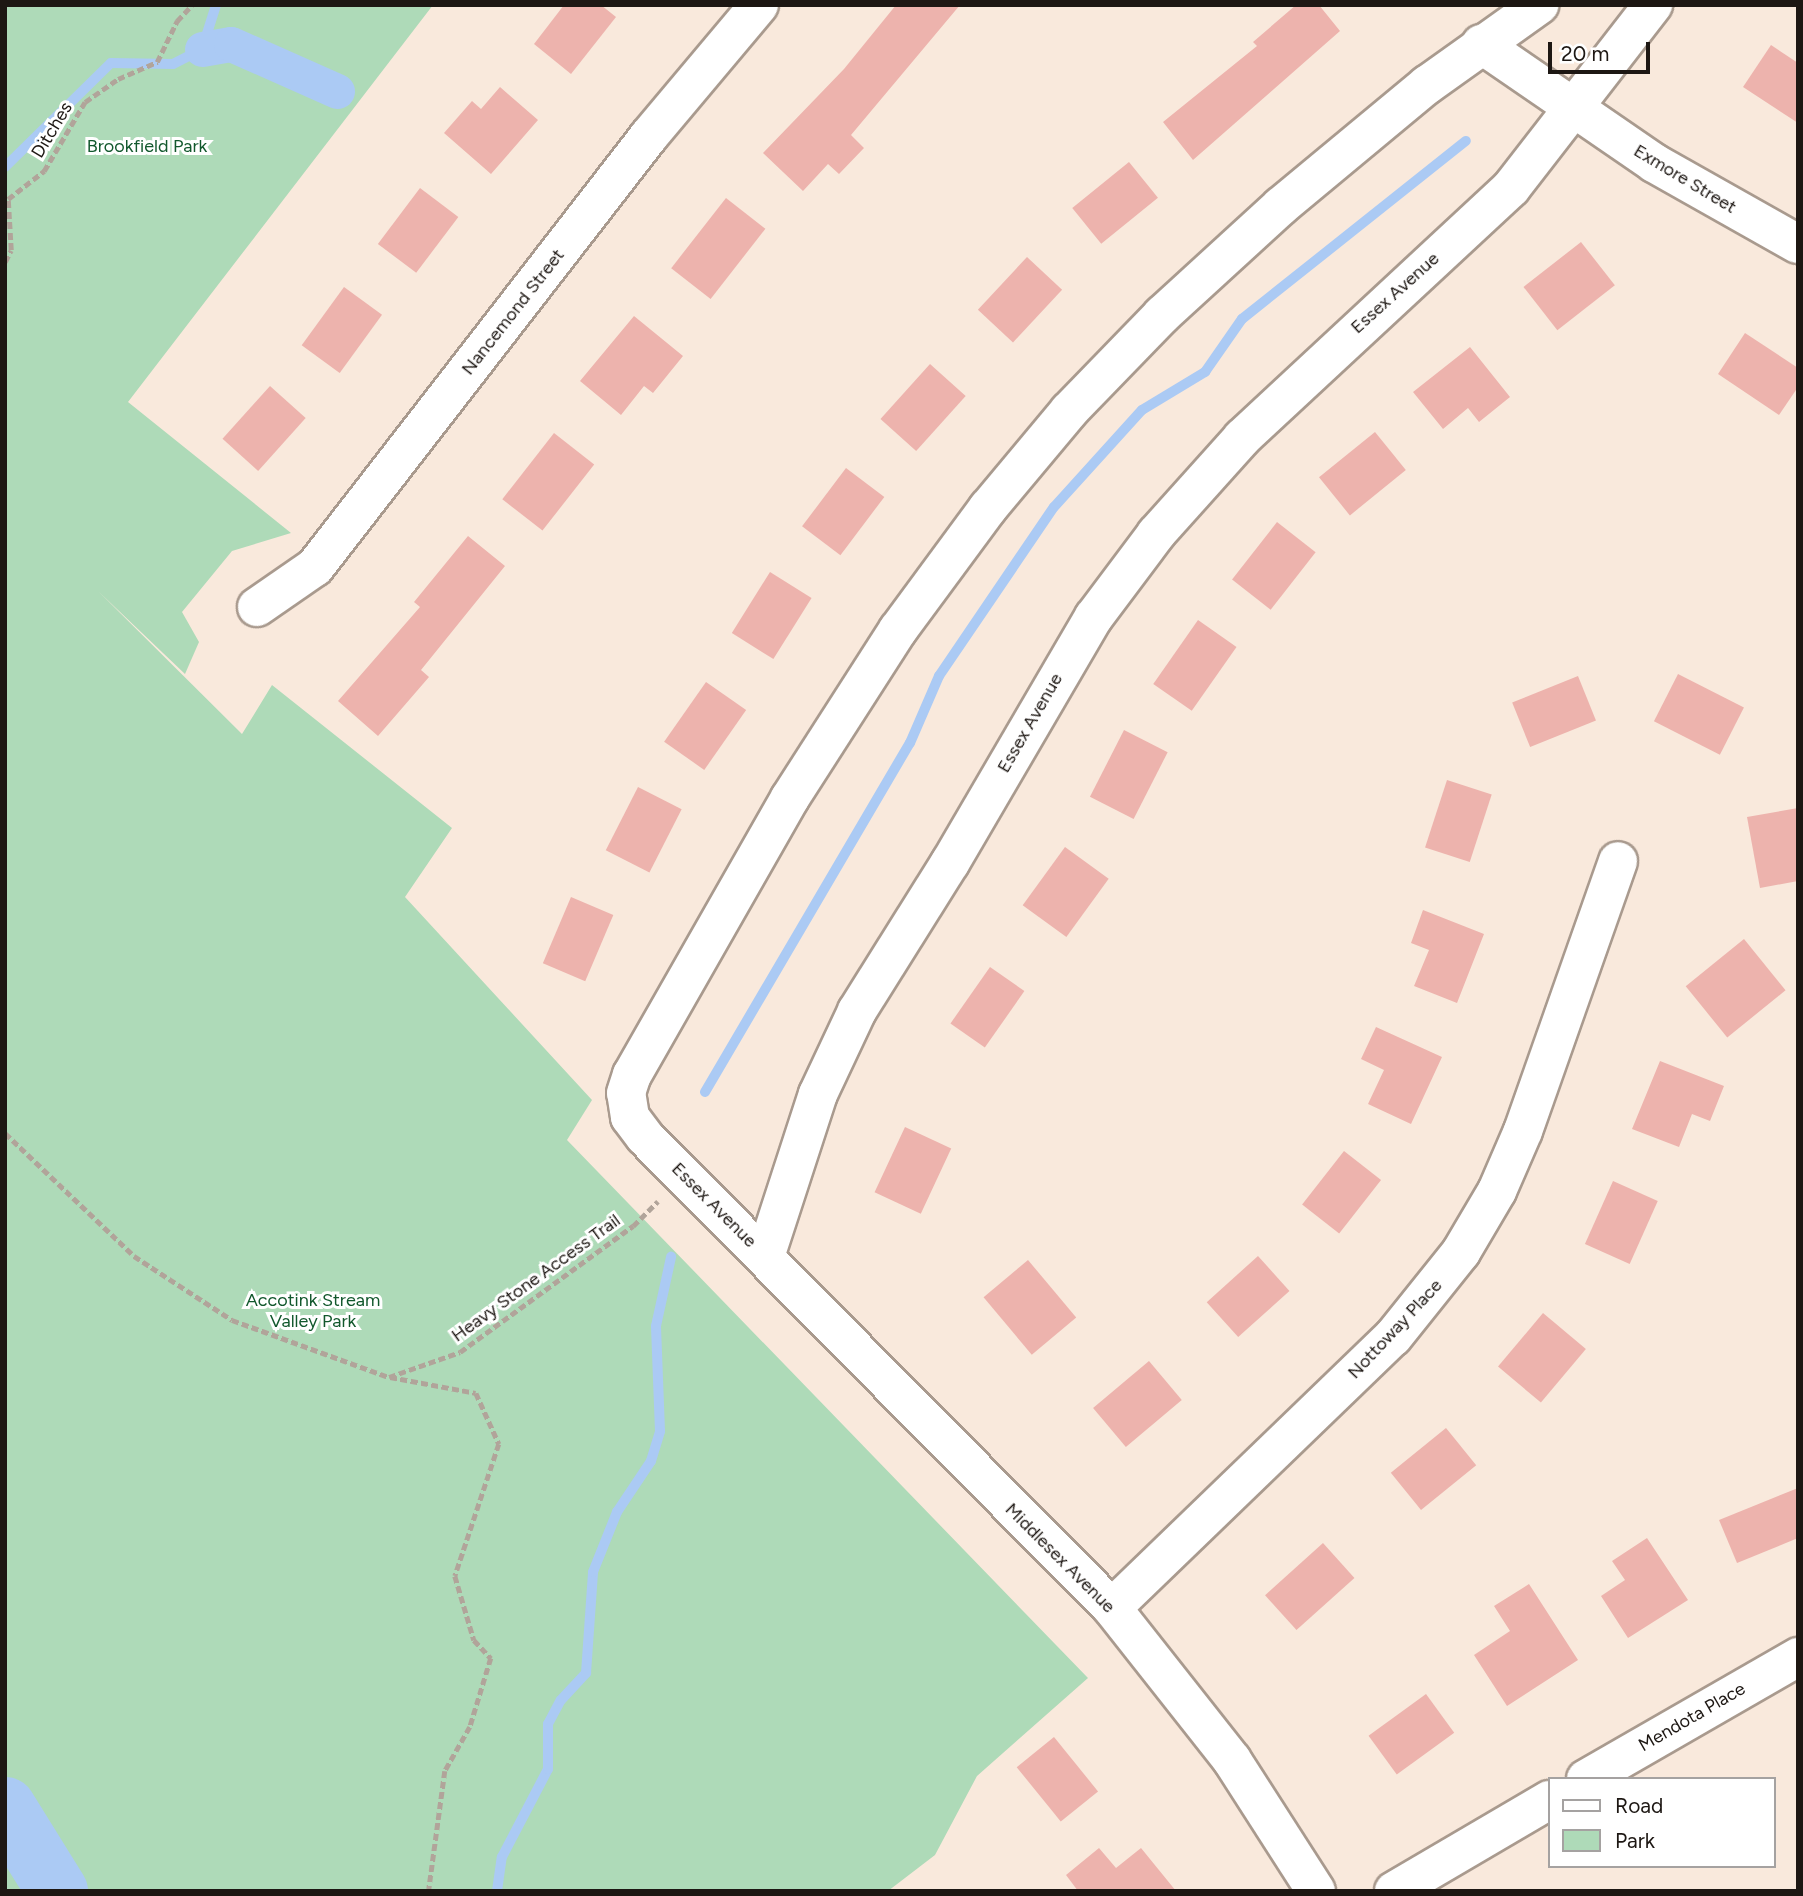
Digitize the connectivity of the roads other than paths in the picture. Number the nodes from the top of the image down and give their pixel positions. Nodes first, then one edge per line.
1 (759, 5) edge
2 (1539, 5) edge
3 (1653, 5) edge
4 (1481, 44) junction
5 (1574, 109) junction
6 (1798, 244) edge
7 (257, 607) dead end
8 (1618, 861) dead end
9 (765, 1257) junction
10 (1112, 1608) junction
11 (1798, 1657) edge
12 (1589, 1777) edge
13 (1548, 1801) edge
14 (1316, 1891) edge
15 (1394, 1891) edge

1 - 7 street, Nancemond Street
2 - 4 street, Essex Avenue
3 - 5 street, Essex Avenue
4 - 5 street, Exmore Street
4 - 9 street, Essex Avenue
5 - 6 street, Exmore Street
5 - 9 street, Essex Avenue
8 - 10 street, Nottoway Place
9 - 10 street, Middlesex Avenue
10 - 14 street, Middlesex Avenue
11 - 12 street, Mendota Place
13 - 15 street

